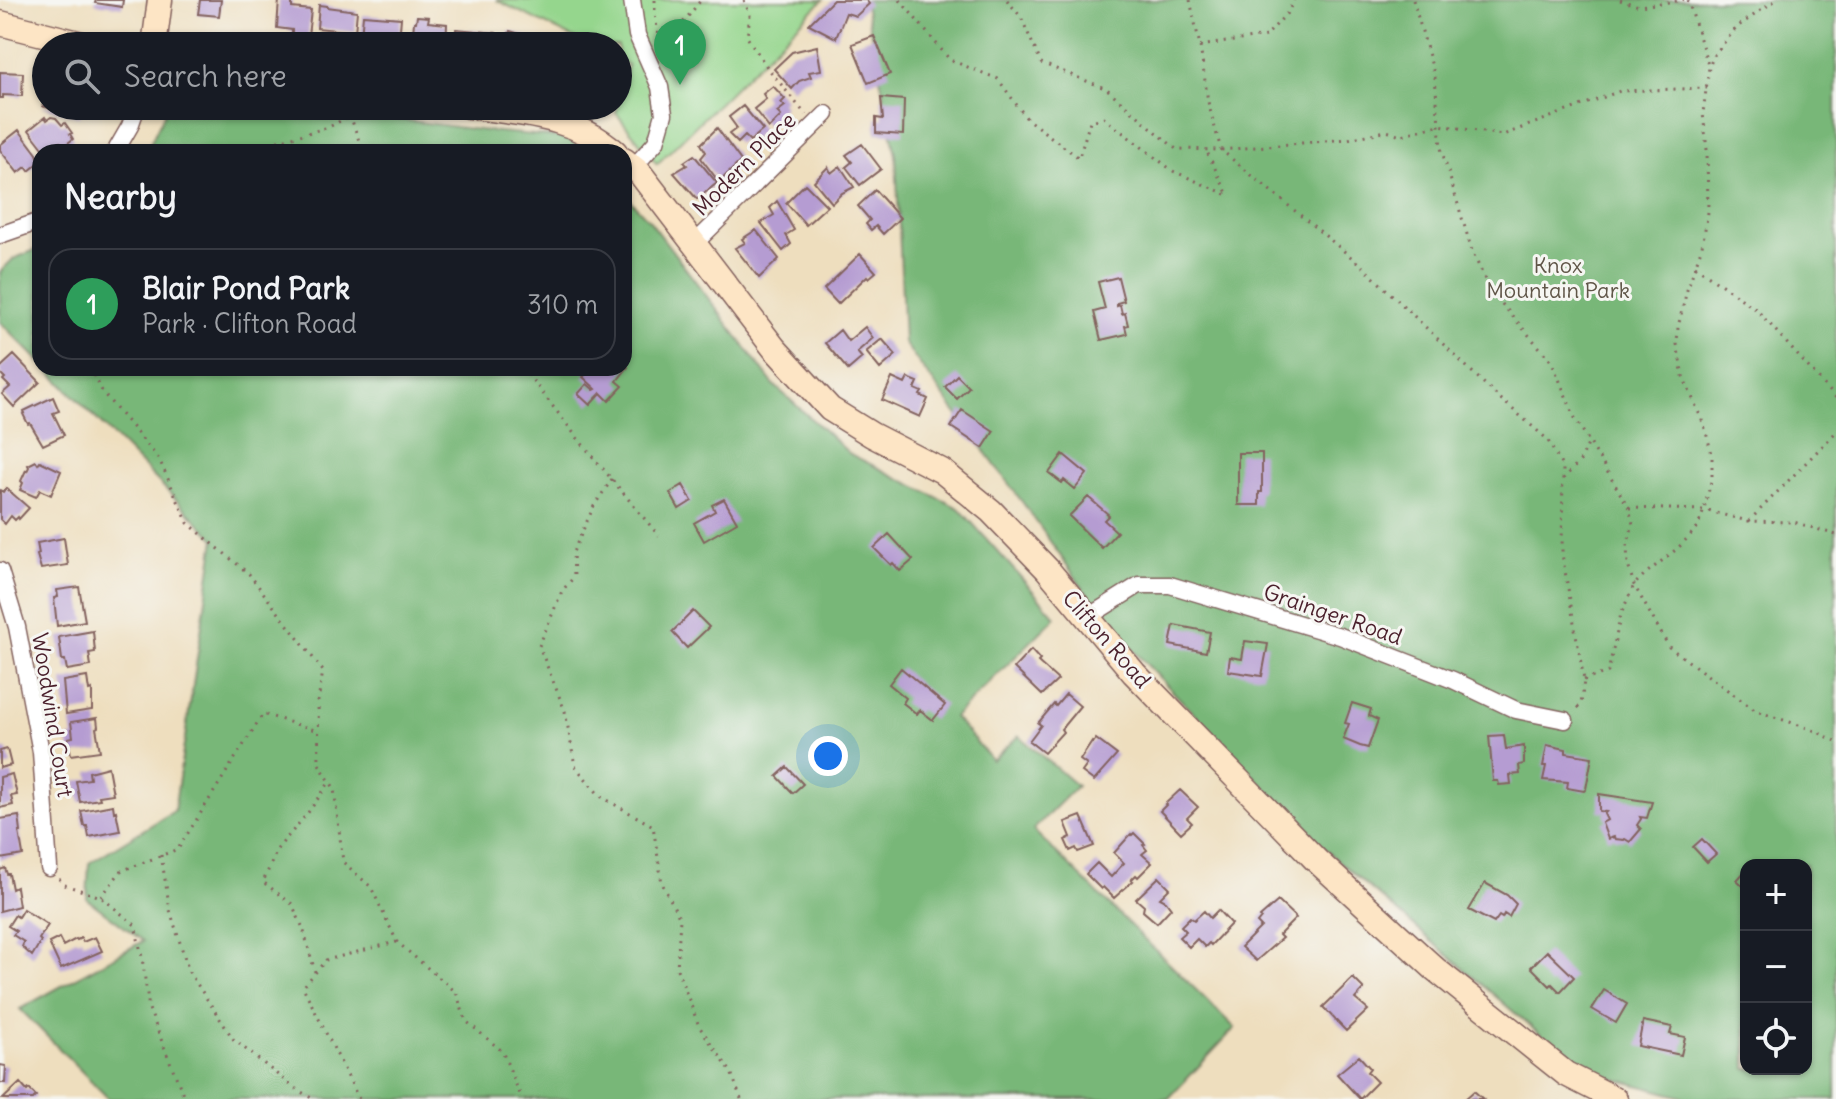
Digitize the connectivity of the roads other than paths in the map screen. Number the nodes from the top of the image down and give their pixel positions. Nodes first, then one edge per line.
1 (160, 0) edge
2 (632, 0) edge
3 (0, 23) edge
4 (35, 32) edge
5 (156, 32) edge
6 (132, 120) edge
7 (558, 120) edge
8 (820, 120) road end
9 (120, 144) edge
10 (606, 144) edge
11 (632, 156) edge
12 (632, 170) edge
13 (32, 224) edge
14 (0, 235) edge
15 (694, 244) junction
16 (0, 571) edge
17 (1088, 617) junction
18 (1565, 720) road end
19 (49, 868) road end
20 (1615, 1099) edge

1 - 5 main road
2 - 11 street
3 - 4 main road
6 - 9 street
7 - 10 main road, Clifton Road
8 - 15 street, Modern Place
12 - 15 main road, Clifton Road
13 - 14 street
15 - 17 main road, Clifton Road
16 - 19 street, Woodwind Court
17 - 18 street, Grainger Road
17 - 20 main road, Clifton Road

